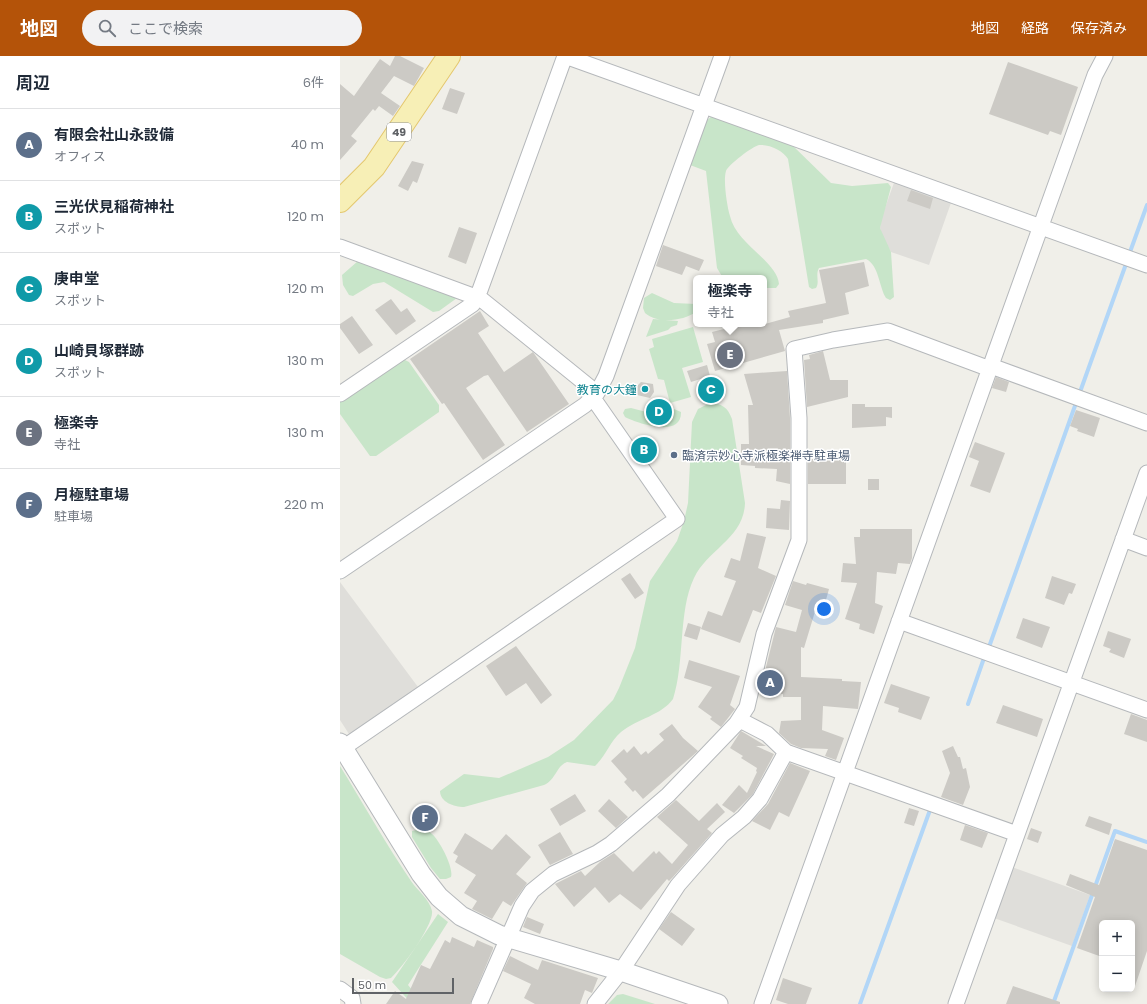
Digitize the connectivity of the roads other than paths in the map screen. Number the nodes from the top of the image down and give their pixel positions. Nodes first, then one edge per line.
1 (449, 56) edge
2 (722, 56) edge
3 (1105, 56) edge
4 (704, 106) junction
5 (340, 201) edge
6 (1041, 226) junction
7 (340, 247) edge
8 (1147, 265) edge
9 (477, 297) junction
10 (990, 368) junction
11 (340, 394) edge
12 (595, 396) junction
13 (1147, 423) edge
14 (1147, 473) edge
15 (1123, 539) junction
16 (1147, 548) edge
17 (340, 571) edge
18 (900, 621) junction
19 (1072, 683) junction
20 (1147, 710) edge
21 (740, 720) junction
22 (342, 746) edge
23 (786, 752) junction
24 (845, 773) junction
25 (1017, 834) junction
26 (509, 938) junction
27 (621, 971) junction
28 (340, 989) edge
29 (353, 1004) edge
30 (479, 1004) edge
31 (595, 1004) edge
32 (718, 1004) edge
33 (762, 1004) edge
34 (956, 1004) edge

1 - 5 main road, 49
2 - 4 street
3 - 6 street
4 - 6 street
4 - 9 street
4 - 12 street
6 - 8 street
6 - 10 street
7 - 9 street
9 - 11 street
9 - 12 street
10 - 13 street
10 - 18 street
10 - 21 street
12 - 17 street
12 - 22 street
14 - 15 street
15 - 16 street
15 - 19 street
18 - 19 street
18 - 24 street
19 - 20 street
19 - 25 street
21 - 23 street
21 - 26 street
22 - 26 street
23 - 24 street
23 - 27 street
24 - 25 street
24 - 33 street
25 - 34 street
26 - 27 street
26 - 30 street
27 - 31 street
27 - 32 street
28 - 29 street

